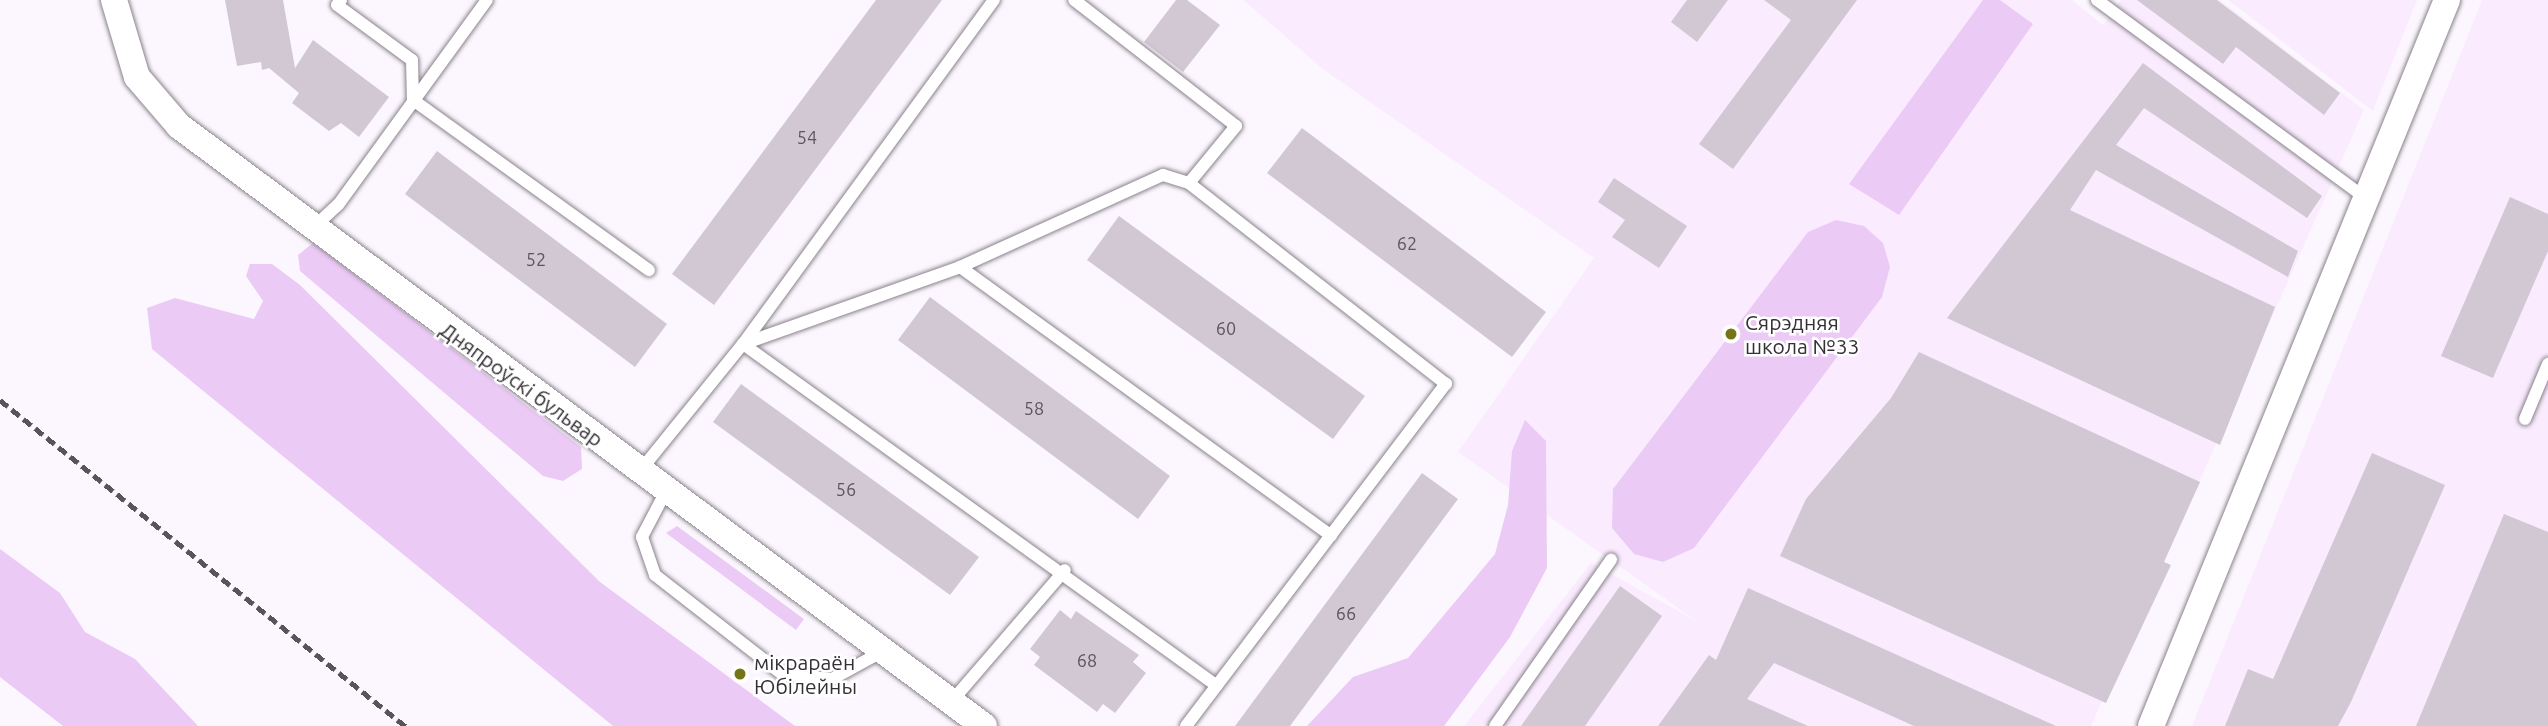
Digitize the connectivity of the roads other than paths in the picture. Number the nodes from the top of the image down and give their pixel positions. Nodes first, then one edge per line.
1 (114, 0) edge
2 (341, 0) edge
3 (487, 0) edge
4 (994, 0) edge
5 (1074, 0) edge
6 (2097, 0) edge
7 (2447, 0) edge
8 (413, 100) junction
9 (1189, 183) junction
10 (2370, 201) junction
11 (312, 229) junction
12 (960, 267) junction
13 (649, 270) dead end
14 (743, 344) junction
15 (2548, 364) edge
16 (2525, 419) dead end
17 (639, 471) junction
18 (666, 491) junction
19 (1331, 536) junction
20 (1611, 560) dead end
21 (1065, 570) junction
22 (886, 650) junction
23 (1217, 686) junction
24 (951, 702) junction
25 (984, 726) edge
26 (1186, 726) edge
27 (1495, 726) edge
28 (2151, 726) edge

1 - 11 street, Дняпроўскі бульвар
2 - 8 lane
3 - 8 lane
4 - 14 lane
5 - 9 lane
6 - 10 lane
7 - 10 street
8 - 11 lane
8 - 13 lane
9 - 12 lane
9 - 19 lane
10 - 28 street
11 - 17 street, Дняпроўскі бульвар
12 - 14 lane
12 - 19 lane
14 - 17 lane
14 - 21 lane
15 - 16 lane
17 - 18 street, Дняпроўскі бульвар
18 - 22 street, Дняпроўскі бульвар
18 - 22 lane
19 - 23 lane
20 - 27 lane
21 - 23 lane
21 - 24 lane
22 - 24 street, Дняпроўскі бульвар
23 - 26 lane
24 - 25 street, Дняпроўскі бульвар

